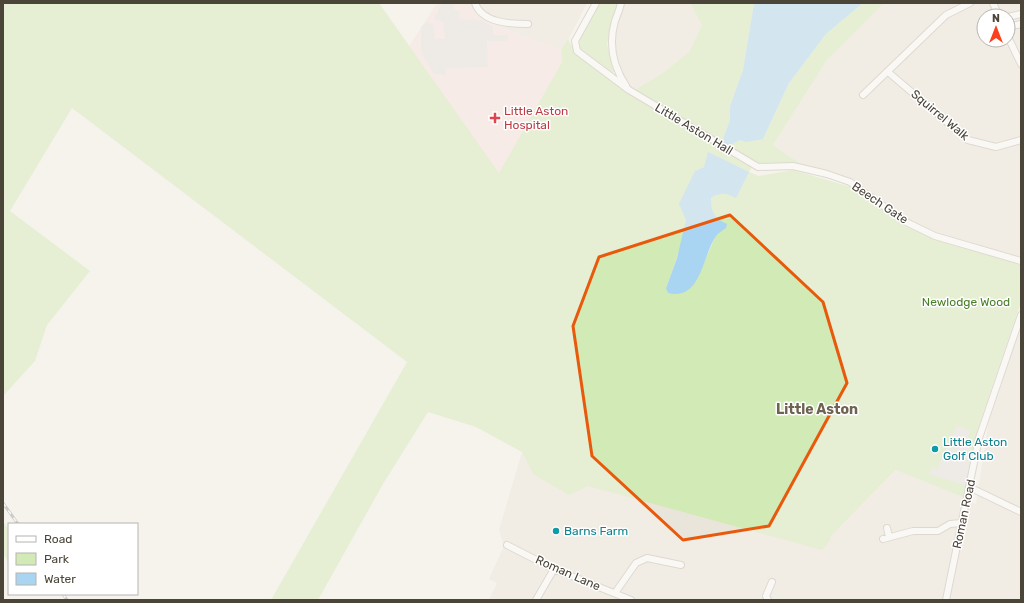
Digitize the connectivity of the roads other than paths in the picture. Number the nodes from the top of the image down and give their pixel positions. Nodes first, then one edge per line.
1 (475, 3) edge
2 (596, 3) edge
3 (622, 3) edge
4 (970, 3) edge
5 (528, 24) dead end
6 (1013, 48) edge
7 (1021, 64) edge
8 (888, 72) junction
9 (629, 90) junction
10 (863, 95) dead end
11 (1021, 140) edge
12 (758, 167) joint
13 (1021, 261) edge
14 (1021, 316) edge
15 (1019, 330) edge
16 (969, 487) junction
17 (1021, 512) edge
18 (962, 522) junction
19 (887, 528) dead end
20 (890, 537) junction
21 (883, 539) dead end
22 (507, 545) dead end
23 (681, 566) dead end
24 (554, 569) junction
25 (772, 582) dead end
26 (615, 593) junction
27 (536, 600) edge
28 (631, 600) edge
29 (768, 600) edge
30 (946, 600) edge

1 - 5 street
2 - 9 street, Little Aston Hall
3 - 9 street, Little Aston Hall
4 - 8 street
6 - 7 street
8 - 10 street
8 - 11 street, Squirrel Walk
9 - 12 street, Little Aston Hall
12 - 13 street, Beech Gate
14 - 15 street, Roman Road
15 - 16 street, Roman Road
16 - 17 street
16 - 18 street, Roman Road
18 - 20 street
18 - 30 street, Roman Road
19 - 20 street
20 - 21 street
22 - 24 street, Roman Lane
23 - 26 street
24 - 26 street, Roman Lane
24 - 27 street
25 - 29 street
26 - 28 street, Roman Lane

